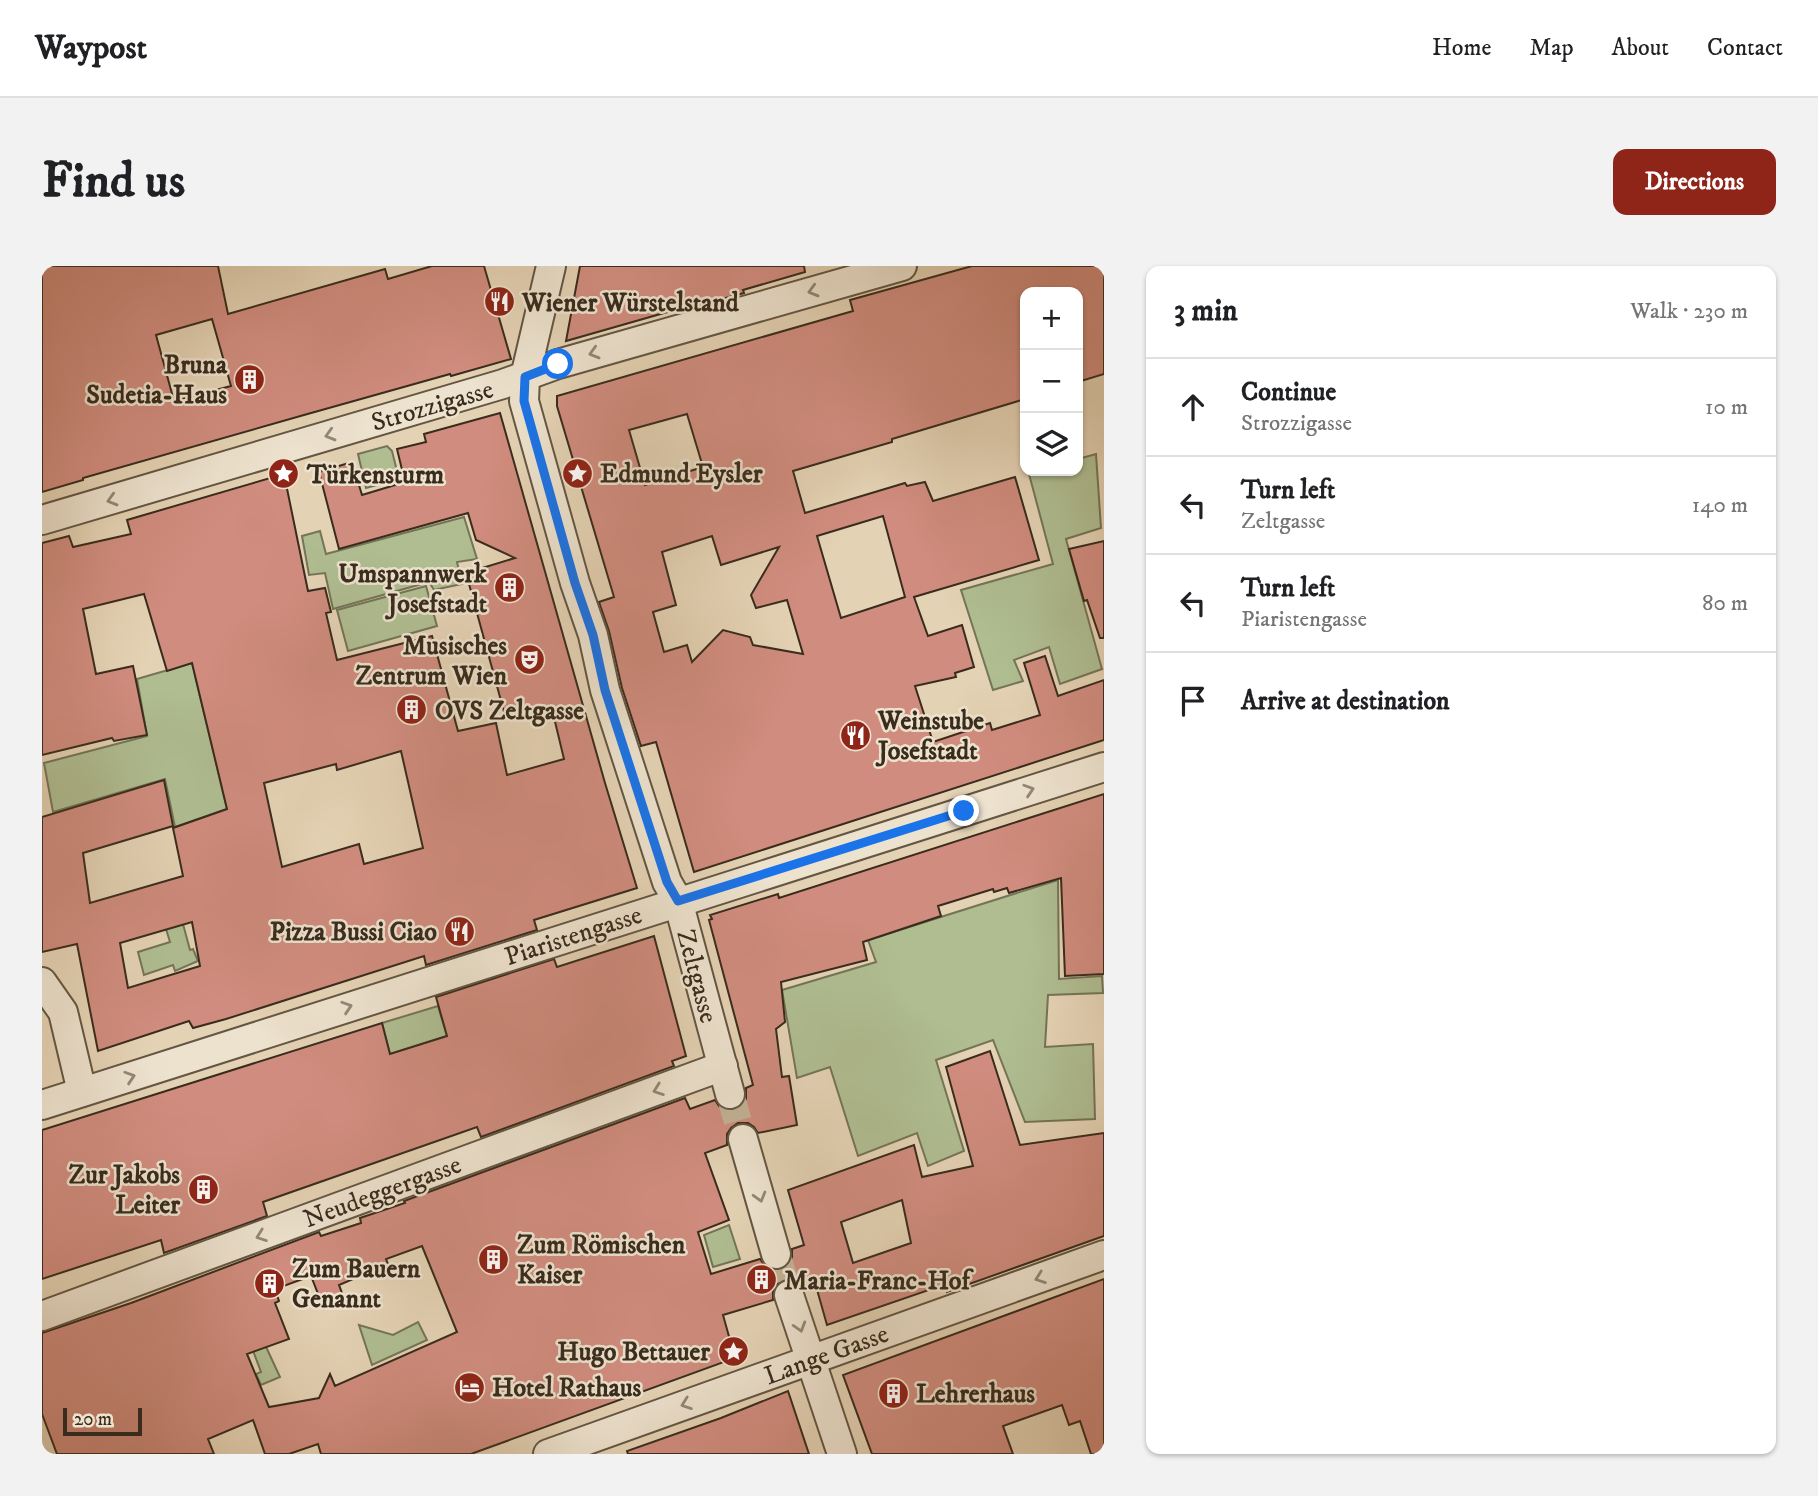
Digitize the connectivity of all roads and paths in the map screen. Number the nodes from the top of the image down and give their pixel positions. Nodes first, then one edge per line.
1 (551, 266) edge
2 (902, 266) edge
3 (525, 377) junction
4 (42, 520) edge
5 (1104, 766) edge
6 (678, 901) junction
7 (42, 982) edge
8 (723, 1066) junction
9 (82, 1092) junction
10 (730, 1094) tunnel mouth
11 (42, 1105) edge
12 (743, 1139) tunnel mouth
13 (776, 1254) tunnel mouth
14 (1104, 1255) edge
15 (789, 1295) tunnel mouth
16 (42, 1316) edge
17 (809, 1360) junction
18 (548, 1454) edge
19 (842, 1454) edge

1 - 3 street, Zeltgasse
2 -> 3 street, Strozzigasse
3 -> 4 street, Strozzigasse
3 - 6 street, Zeltgasse
6 -> 5 street, Piaristengasse
6 - 8 street, Zeltgasse
9 -> 6 street, Piaristengasse
7 - 9 street
8 - 10 street, Zeltgasse
8 -> 16 street, Neudeggergasse
9 - 11 street, Piaristengasse
12 -> 13 street
14 -> 17 street, Lange Gasse
15 -> 17 street
17 -> 18 street, Lange Gasse
17 - 19 street

